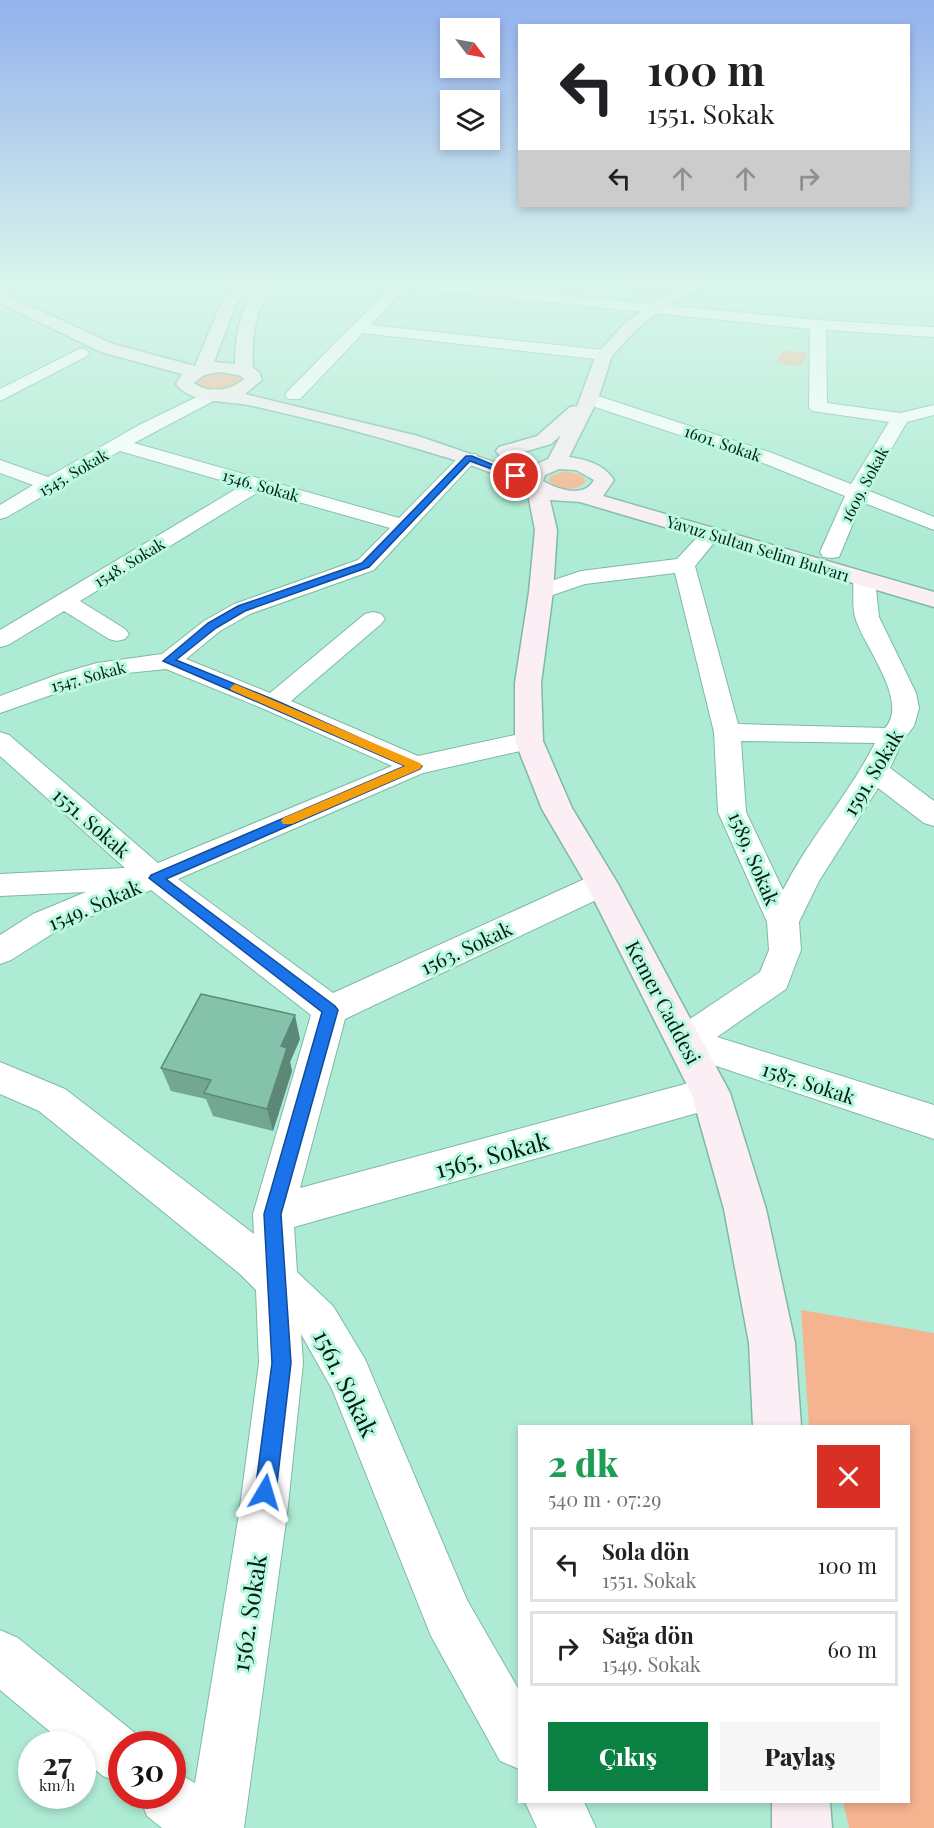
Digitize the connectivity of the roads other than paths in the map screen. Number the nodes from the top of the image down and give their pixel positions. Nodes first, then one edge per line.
1 (54, 367) edge
2 (142, 367) edge
3 (167, 367) edge
4 (198, 367) edge
5 (218, 367) edge
6 (221, 367) edge
7 (248, 367) edge
8 (322, 367) edge
9 (600, 367) edge
10 (819, 367) edge
11 (249, 373) junction
12 (192, 379) junction
13 (217, 394) junction
14 (294, 395) junction
15 (0, 396) edge
16 (590, 399) junction
17 (934, 410) edge
18 (900, 418) junction
19 (145, 429) junction
20 (119, 445) junction
21 (506, 451) junction
22 (469, 458) junction
23 (553, 465) junction
24 (0, 466) edge
25 (606, 476) junction
26 (258, 484) junction
27 (50, 485) junction
28 (535, 486) junction
29 (856, 492) junction
30 (578, 497) junction
31 (679, 503) dead end
32 (0, 513) edge
33 (934, 524) edge
34 (404, 526) junction
35 (712, 533) junction
36 (831, 552) junction
37 (684, 565) junction
38 (864, 580) junction
39 (934, 583) edge
40 (541, 592) junction
41 (934, 600) edge
42 (63, 601) junction
43 (373, 619) dead end
44 (117, 634) dead end
45 (0, 640) edge
46 (169, 661) junction
47 (273, 703) junction
48 (0, 705) edge
49 (727, 732) junction
50 (891, 737) junction
51 (0, 741) edge
52 (529, 741) junction
53 (416, 766) junction
54 (875, 771) junction
55 (934, 816) edge
56 (156, 878) junction
57 (602, 884) junction
58 (0, 885) edge
59 (783, 922) junction
60 (0, 951) edge
61 (330, 1010) junction
62 (684, 1041) junction
63 (0, 1077) edge
64 (711, 1094) junction
65 (934, 1122) edge
66 (273, 1214) junction
67 (276, 1280) junction
68 (777, 1425) edge
69 (0, 1656) edge
70 (518, 1740) edge
71 (108, 1745) edge
72 (554, 1803) edge
73 (801, 1803) edge
74 (183, 1809) edge
75 (206, 1828) edge
76 (216, 1828) edge
77 (568, 1828) edge
78 (802, 1828) edge

1 - 15 street
2 - 12 main road
3 - 12 main road
4 - 12 main road
5 - 12 main road
6 - 11 main road
7 - 11 main road
8 - 14 street
9 - 16 main road
10 - 18 street, 1609. Sokak
11 - 13 main road
11 - 14 main road
12 - 13 main road
12 - 19 street
13 - 19 street
13 - 22 main road
14 - 21 main road
16 - 21 main road
16 - 23 main road
16 - 25 main road
16 - 29 street, 1601. Sokak
17 - 18 street, 1609. Sokak
18 - 29 street, 1609. Sokak
19 - 20 street, 1545. Sokak
20 - 26 street, 1546. Sokak
20 - 27 street, 1545. Sokak
21 - 23 main road
22 - 28 main road
22 - 34 street
23 - 25 main road
23 - 28 main road
24 - 27 street
25 - 30 main road
26 - 34 street, 1546. Sokak
26 - 42 street, 1548. Sokak
27 - 32 street, 1545. Sokak
28 - 30 main road, Yavuz Sultan Selim Bulvarı
28 - 40 main road, Kemer Caddesi
29 - 33 street, 1601. Sokak
29 - 36 street, 1609. Sokak
30 - 35 main road, Yavuz Sultan Selim Bulvarı
30 - 40 main road, Kemer Caddesi
31 - 36 main road, Yavuz Sultan Selim Bulvarı
34 - 46 street
35 - 37 street
35 - 38 main road, Yavuz Sultan Selim Bulvarı
36 - 39 main road, Yavuz Sultan Selim Bulvarı
37 - 40 street
37 - 49 street, 1589. Sokak
38 - 41 main road, Yavuz Sultan Selim Bulvarı
38 - 50 street, 1591. Sokak
40 - 52 main road, Kemer Caddesi
42 - 44 street
42 - 45 street, 1548. Sokak
43 - 47 street
46 - 47 street
46 - 48 street, 1547. Sokak
47 - 53 street
49 - 50 street
49 - 59 street, 1589. Sokak
50 - 54 street, 1591. Sokak
51 - 56 street, 1551. Sokak
52 - 53 street, 1549. Sokak
52 - 57 main road, Kemer Caddesi
53 - 56 street, 1549. Sokak
54 - 55 street
54 - 59 street, 1591. Sokak
56 - 58 street
56 - 60 street, 1549. Sokak
56 - 61 street, 1551. Sokak
57 - 61 street, 1563. Sokak
57 - 62 main road, Kemer Caddesi
59 - 62 street, 1589. Sokak
61 - 66 street, 1562. Sokak
62 - 64 main road, Kemer Caddesi
62 - 65 street, 1587. Sokak
63 - 67 street, 1561. Sokak
64 - 66 street, 1565. Sokak
64 - 68 main road, Kemer Caddesi
66 - 67 street, 1562. Sokak
67 - 70 street, 1561. Sokak
67 - 76 street, 1562. Sokak
69 - 71 street
72 - 77 street
73 - 78 main road
74 - 75 street

